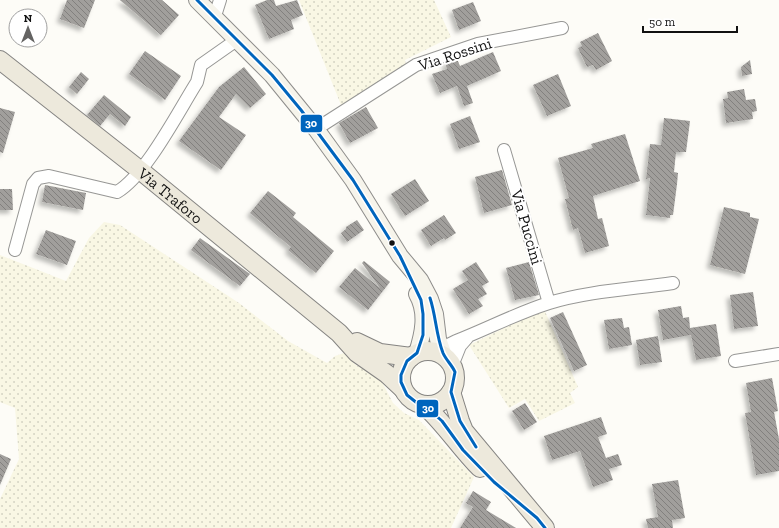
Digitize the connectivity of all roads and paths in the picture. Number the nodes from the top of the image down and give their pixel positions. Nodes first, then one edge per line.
1 (197, 0) edge
2 (220, 0) edge
3 (215, 16) junction
4 (562, 28) dead end
5 (238, 39) junction
6 (0, 60) edge
7 (316, 129) junction
8 (504, 150) dead end
9 (141, 171) junction
10 (15, 250) dead end
11 (400, 256) junction
12 (673, 283) dead end
13 (549, 303) junction
14 (339, 333) junction
15 (779, 354) edge
16 (414, 355) junction
17 (448, 361) junction
18 (735, 361) dead end
19 (404, 389) junction
20 (451, 392) junction
21 (424, 405) junction
22 (541, 523) edge

1 - 3 main road
2 - 3 street
3 - 5 main road
4 - 7 street, Via Rossini
5 - 7 main road
5 - 9 street
6 - 9 main road, Via Traforo
7 - 11 main road
8 - 13 street, Via Puccini
9 - 10 street
9 - 14 main road, Via Traforo
11 - 16 main road
11 - 17 main road
12 - 13 street
13 - 17 street
14 - 16 main road, Via Traforo
14 - 19 main road, Via Traforo
15 - 18 street
16 - 17 main road
16 - 19 main road
17 - 20 main road
19 - 21 main road
20 - 21 main road
20 - 22 main road
21 - 22 main road

